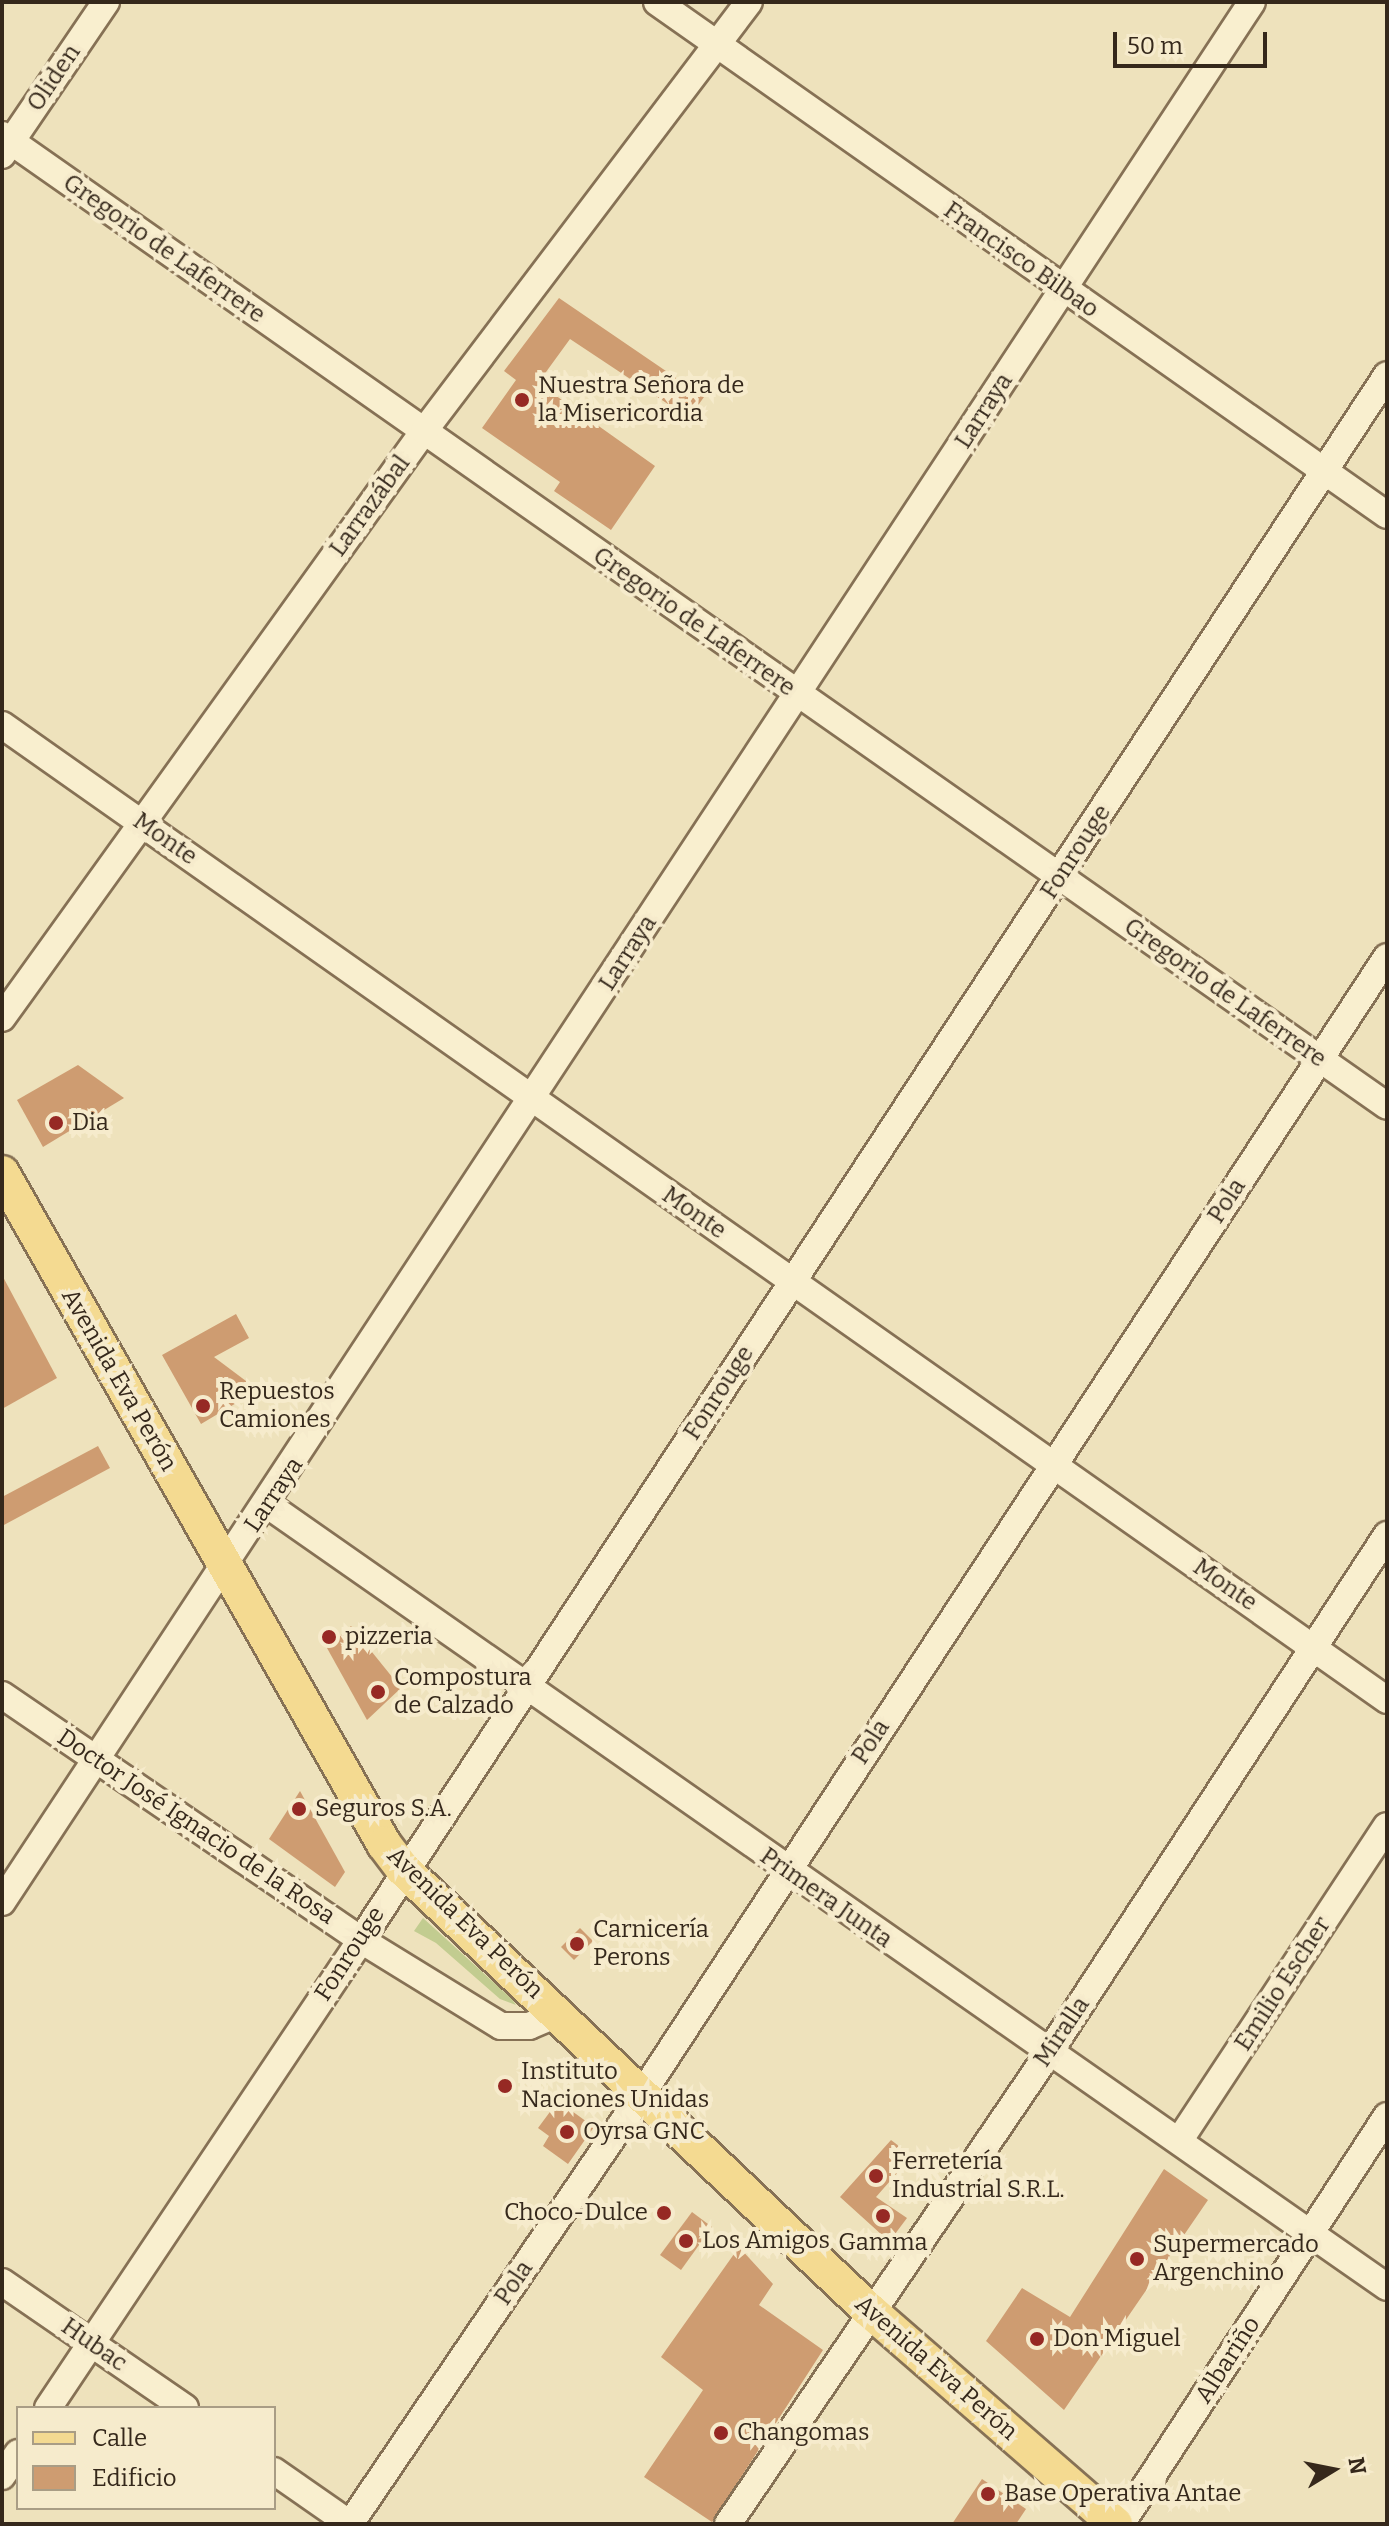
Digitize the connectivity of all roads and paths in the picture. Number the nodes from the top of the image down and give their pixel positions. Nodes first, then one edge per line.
1 (106, 2) edge
2 (657, 2) edge
3 (749, 2) edge
4 (1252, 2) edge
5 (717, 44) junction
6 (5, 144) edge
7 (1064, 290) junction
8 (1387, 375) edge
9 (424, 431) junction
10 (1324, 471) junction
11 (1387, 515) edge
12 (799, 695) junction
13 (2, 725) edge
14 (141, 822) junction
15 (1060, 876) junction
16 (1387, 957) edge
17 (2, 1018) edge
18 (1320, 1059) junction
19 (531, 1100) junction
20 (1387, 1106) edge
21 (2, 1173) edge
22 (792, 1282) junction
23 (1053, 1464) junction
24 (268, 1505) junction
25 (1387, 1535) edge
26 (226, 1567) junction
27 (1313, 1646) junction
28 (527, 1687) junction
29 (2, 1695) edge
30 (1387, 1700) edge
31 (97, 1758) junction
32 (1387, 1826) edge
33 (403, 1869) junction
34 (787, 1870) junction
35 (2, 1902) edge
36 (361, 1940) junction
37 (560, 2013) junction
38 (1048, 2054) junction
39 (642, 2094) junction
40 (1387, 2116) edge
41 (1179, 2141) junction
42 (1310, 2233) junction
43 (2, 2282) edge
44 (1387, 2287) edge
45 (869, 2310) junction
46 (92, 2343) junction
47 (49, 2406) edge
48 (182, 2406) edge
49 (16, 2456) edge
50 (276, 2472) edge
51 (2, 2476) edge
52 (350, 2524) edge
53 (728, 2524) edge
54 (1118, 2524) edge

1 - 6 street, Oliden
2 - 5 street, Francisco Bilbao
3 - 5 street, Larrazábal
4 - 7 street, Larraya
5 - 7 street, Francisco Bilbao
5 - 9 street, Larrazábal
6 - 9 street, Gregorio de Laferrere
7 - 10 street, Francisco Bilbao
7 - 12 street, Larraya
8 - 10 street, Fonrouge
9 - 12 street, Gregorio de Laferrere
9 - 14 street, Larrazábal
10 - 11 street, Francisco Bilbao
10 - 15 street, Fonrouge
12 - 15 street, Gregorio de Laferrere
12 - 19 street, Larraya
13 - 14 street, Monte
14 - 17 street, Larrazábal
14 - 19 street, Monte
15 - 18 street, Gregorio de Laferrere
15 - 22 street, Fonrouge
16 - 18 street, Pola
18 - 20 street, Gregorio de Laferrere
18 - 23 street, Pola
19 - 22 street, Monte
19 - 24 street, Larraya
21 - 26 main road, Avenida Eva Perón
22 - 23 street, Monte
22 - 28 street, Fonrouge
23 - 27 street, Monte
23 - 34 street, Pola
24 - 26 street, Larraya
24 - 28 street, Primera Junta
25 - 27 street, Miralla
26 - 31 street, Larraya
26 - 33 main road, Avenida Eva Perón
27 - 30 street, Monte
27 - 38 street, Miralla
28 - 33 street, Fonrouge
28 - 34 street, Primera Junta
29 - 31 street, Doctor José Ignacio de la Rosa
31 - 35 street, Larraya
31 - 36 street, Doctor José Ignacio de la Rosa
32 - 41 street, Emilio Escher
33 - 36 street, Fonrouge
33 - 37 main road, Avenida Eva Perón
34 - 38 street, Primera Junta
34 - 39 street, Pola
36 - 37 street, Doctor José Ignacio de la Rosa
36 - 46 street, Fonrouge
37 - 39 main road, Avenida Eva Perón
38 - 41 street, Primera Junta
38 - 45 street, Miralla
39 - 45 main road, Avenida Eva Perón
39 - 52 street, Pola
40 - 42 street, Albariño
41 - 42 street, Primera Junta
42 - 44 street, Primera Junta
42 - 54 street, Albariño
43 - 46 street, Hubac
45 - 53 street, Miralla
45 - 54 main road, Avenida Eva Perón
46 - 47 street, Fonrouge
46 - 48 street, Hubac
49 - 51 street
50 - 52 street

